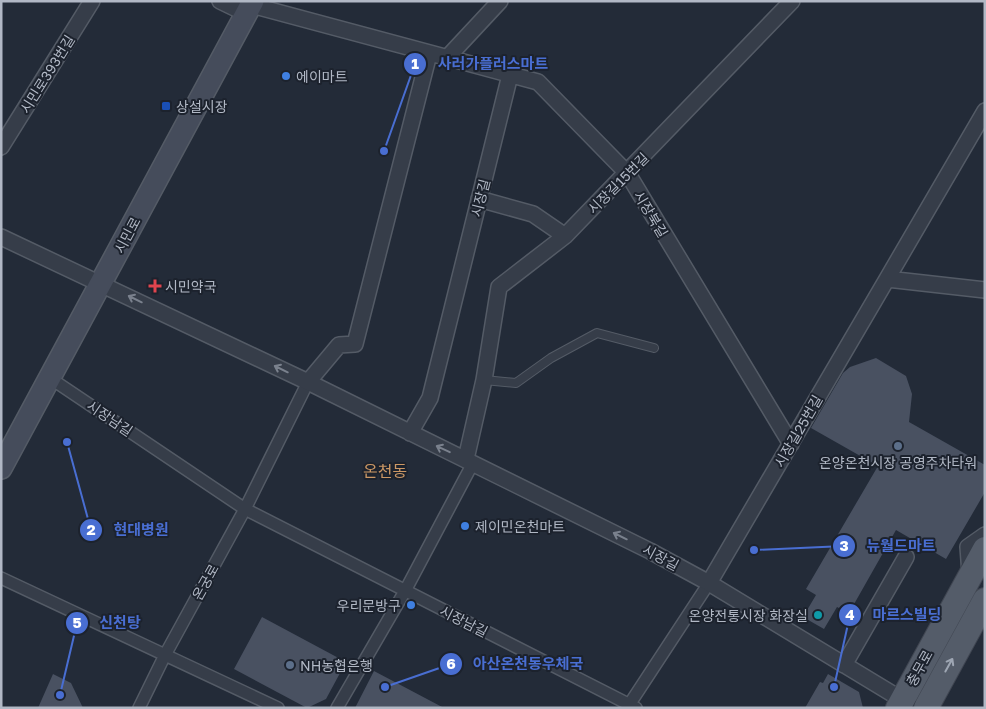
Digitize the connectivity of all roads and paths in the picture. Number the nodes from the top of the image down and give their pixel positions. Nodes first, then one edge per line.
1 (92, 1) edge
2 (220, 1) edge
3 (500, 1) edge
4 (792, 1) edge
5 (250, 7) edge
6 (430, 54) junction
7 (446, 58) junction
8 (510, 75) junction
9 (985, 111) edge
10 (1, 147) edge
11 (628, 174) junction
12 (479, 199) junction
13 (1, 236) edge
14 (565, 236) junction
15 (886, 279) junction
16 (101, 283) junction
17 (985, 290) edge
18 (654, 348) dead end
19 (50, 378) junction
20 (484, 380) junction
21 (308, 382) junction
22 (410, 434) junction
23 (791, 444) junction
24 (470, 461) junction
25 (1, 468) edge
26 (245, 509) junction
27 (985, 535) edge
28 (985, 549) edge
29 (906, 556) dead end
30 (970, 575) junction
31 (1, 578) edge
32 (709, 583) junction
33 (405, 591) junction
34 (985, 600) edge
35 (164, 655) junction
36 (844, 665) junction
37 (905, 705) edge
38 (631, 707) edge
39 (139, 708) edge
40 (278, 708) edge
41 (337, 708) edge
42 (926, 708) edge

1 - 10 street, 시민로393번길
2 - 5 street, 시장북길
3 - 7 street
4 - 11 street, 시장길15번길
5 - 6 street, 시장북길
5 - 16 main road, 시민로
6 - 7 street, 시장북길
6 - 21 street
7 - 8 street, 시장북길
8 - 11 street, 시장북길
8 - 12 street, 시장길
9 - 15 street, 시장길25번길
11 - 14 street, 시장길15번길
11 - 23 street, 시장북길
12 - 14 street
12 - 22 street, 시장길
13 - 16 street
14 - 20 street, 시장길15번길
15 - 17 street
15 - 23 street, 시장길25번길
16 - 19 main road, 시민로
21 -> 16 street, 시장길
18 - 20 lane
19 - 25 main road, 시민로
19 - 26 street, 시장남길
20 - 24 street, 시장길15번길
21 - 22 street, 시장길
21 - 26 street
24 -> 22 street, 시장길
23 - 32 street, 시장길25번길
32 -> 24 street, 시장길
24 - 33 street
26 - 33 street, 시장남길
26 - 35 street, 온궁로
27 - 30 street
28 - 30 main road, 충무로
29 - 36 street
30 - 37 main road, 충무로
31 - 35 street
32 - 36 street, 시장길
32 - 38 street, 시장남길
33 - 38 street, 시장남길
33 - 41 street
42 -> 34 main road, 충무로
35 - 39 street, 온궁로
35 - 40 street
36 - 37 street, 시장길

